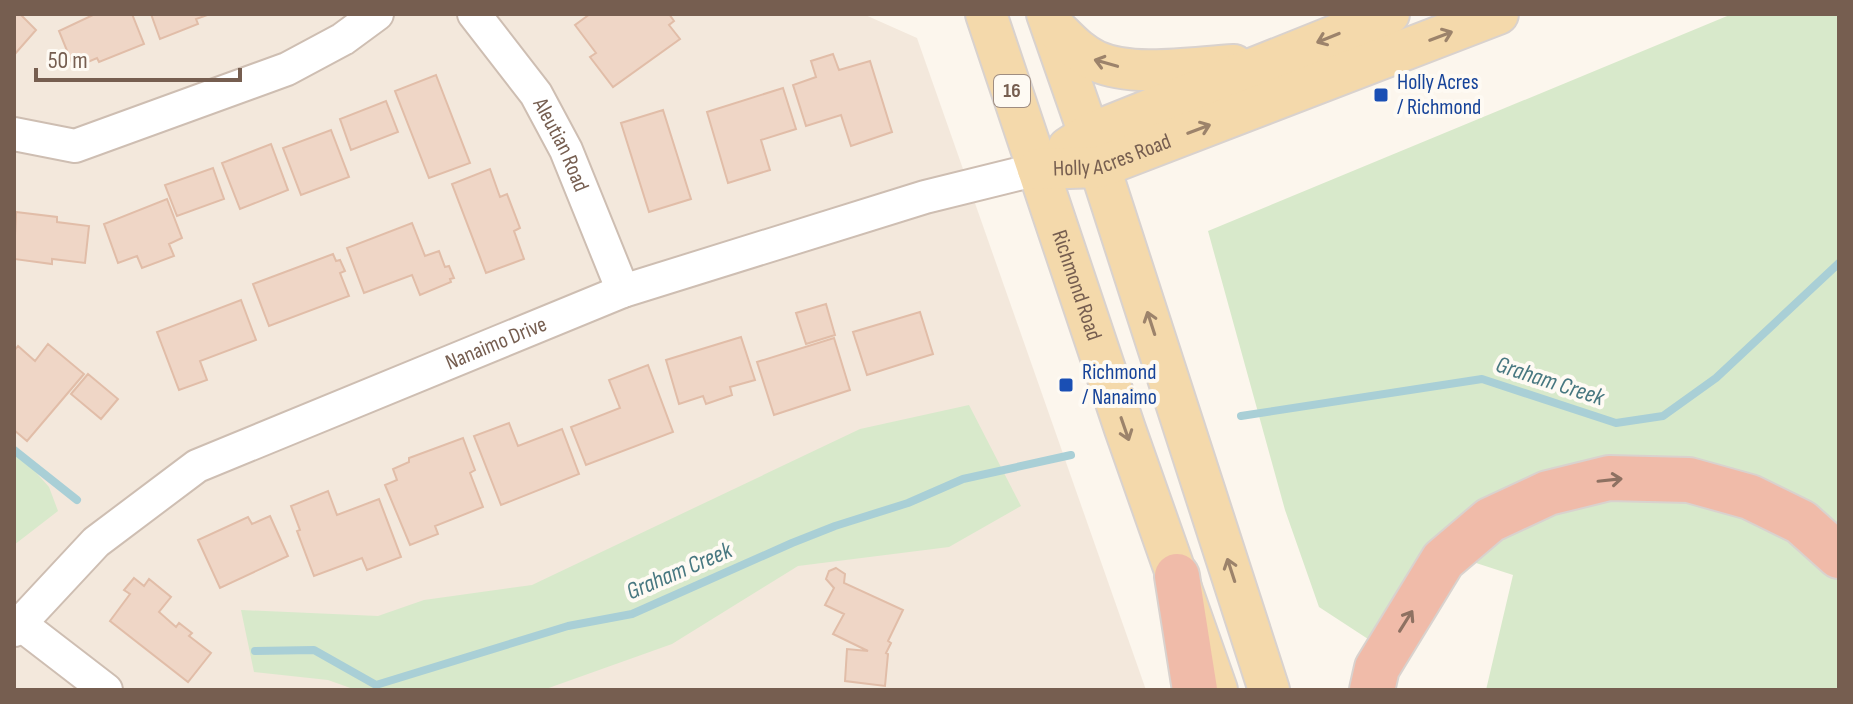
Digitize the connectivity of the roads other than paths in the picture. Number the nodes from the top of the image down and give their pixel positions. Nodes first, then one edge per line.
1 (377, 14) edge
2 (474, 14) edge
3 (986, 14) edge
4 (1389, 14) edge
5 (1498, 14) edge
6 (1048, 18) edge
7 (1267, 63) junction
8 (14, 134) edge
9 (1095, 150) junction
10 (1038, 169) junction
11 (623, 291) junction
12 (1839, 556) edge
13 (1177, 576) junction
14 (17, 626) edge
15 (106, 690) edge
16 (1195, 690) edge
17 (1217, 690) edge
18 (1269, 690) edge
19 (1372, 690) edge

1 - 8 street
2 - 11 street, Aleutian Road
3 - 10 main road, Richmond Road / 16
4 -> 7 main road, Holly Acres Road
9 -> 5 main road, Holly Acres Road
7 -> 6 main road
6 - 9 main road
7 - 9 main road, Holly Acres Road
9 - 10 main road, Holly Acres Road
18 -> 9 main road
10 - 11 street, Nanaimo Drive
10 -> 13 main road, Richmond Road
11 - 14 street, Nanaimo Drive
19 -> 12 highway
13 - 16 highway
13 - 17 main road, Richmond Road
14 - 15 street

